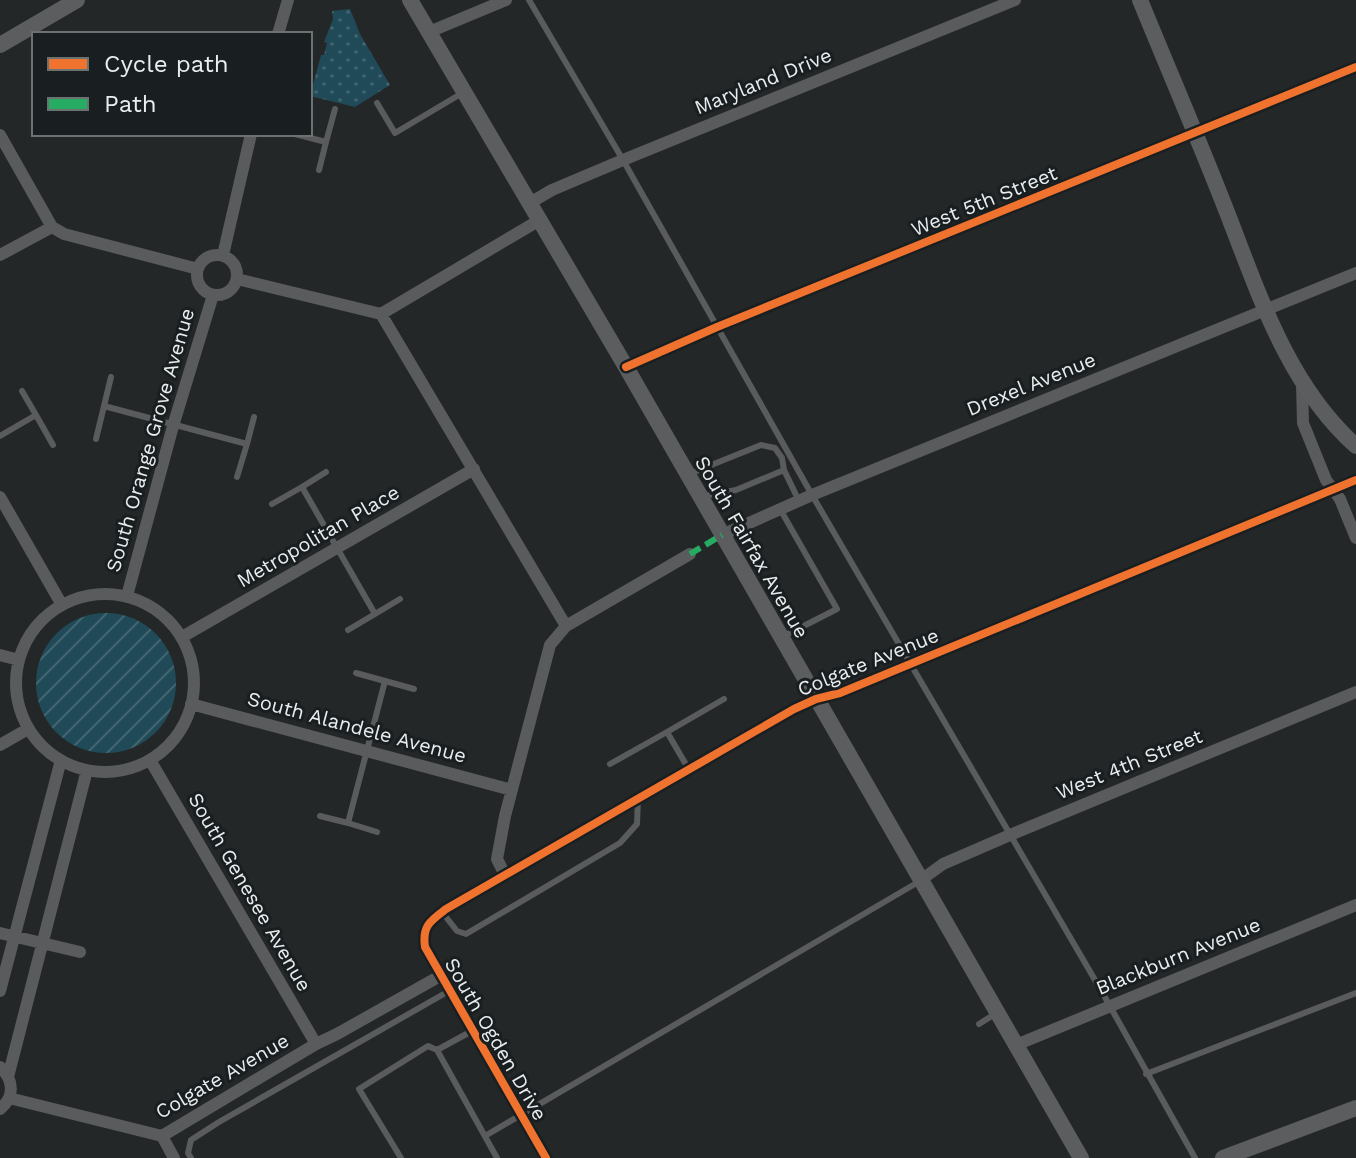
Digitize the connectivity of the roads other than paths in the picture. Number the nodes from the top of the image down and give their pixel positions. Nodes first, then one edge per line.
1 (77, 0) edge
2 (288, 0) edge
3 (411, 0) edge
4 (506, 0) edge
5 (529, 0) edge
6 (1015, 0) edge
7 (1140, 0) edge
8 (279, 32) edge
9 (429, 32) junction
10 (0, 45) edge
11 (1356, 67) edge
12 (464, 92) junction
13 (377, 103) dead end
14 (335, 109) dead end
15 (1195, 132) junction
16 (0, 135) edge
17 (251, 136) edge
18 (303, 136) edge
19 (326, 142) junction
20 (623, 160) junction
21 (319, 170) dead end
22 (528, 204) junction
23 (538, 221) junction
24 (52, 227) junction
25 (0, 255) edge
26 (223, 255) junction
27 (198, 269) junction
28 (1356, 273) edge
29 (237, 279) junction
30 (213, 295) junction
31 (1266, 309) junction
32 (381, 314) junction
33 (717, 327) junction
34 (626, 367) junction
35 (111, 377) dead end
36 (1302, 383) junction
37 (22, 391) dead end
38 (104, 406) junction
39 (36, 415) junction
40 (254, 417) dead end
41 (173, 426) junction
42 (0, 436) edge
43 (96, 439) dead end
44 (247, 444) junction
45 (53, 445) dead end
46 (1356, 446) edge
47 (786, 457) junction
48 (474, 469) junction
49 (784, 470) junction
50 (326, 472) dead end
51 (688, 475) junction
52 (237, 477) dead end
53 (1356, 480) edge
54 (302, 487) junction
55 (1333, 490) junction
56 (812, 495) junction
57 (0, 497) edge
58 (700, 497) junction
59 (799, 501) junction
60 (272, 504) dead end
61 (780, 509) junction
62 (722, 535) junction
63 (1356, 538) edge
64 (335, 549) junction
65 (690, 554) dead end
66 (127, 596) junction
67 (400, 599) dead end
68 (62, 605) junction
69 (375, 614) junction
70 (566, 626) junction
71 (348, 630) dead end
72 (182, 637) junction
73 (781, 637) junction
74 (0, 655) edge
75 (19, 660) junction
76 (911, 663) junction
77 (356, 673) dead end
78 (0, 681) edge
79 (385, 681) junction
80 (16, 686) junction
81 (414, 689) dead end
82 (1356, 692) edge
83 (724, 699) dead end
84 (816, 699) junction
85 (191, 704) junction
86 (28, 729) junction
87 (667, 732) junction
88 (0, 745) edge
89 (368, 752) junction
90 (61, 760) junction
91 (150, 760) junction
92 (610, 764) dead end
93 (688, 768) junction
94 (87, 770) junction
95 (512, 790) junction
96 (638, 797) junction
97 (320, 816) dead end
98 (348, 823) junction
99 (377, 832) dead end
100 (1010, 835) junction
101 (505, 875) junction
102 (921, 880) junction
103 (1356, 905) edge
104 (442, 912) junction
105 (0, 933) edge
106 (423, 934) joint
107 (16, 938) junction
108 (42, 945) junction
109 (80, 952) dead end
110 (440, 976) junction
111 (0, 991) edge
112 (449, 991) junction
113 (1356, 993) edge
114 (1110, 1006) junction
115 (998, 1013) junction
116 (979, 1024) dead end
117 (472, 1031) junction
118 (316, 1044) junction
119 (1016, 1045) junction
120 (437, 1050) junction
121 (4, 1072) edge
122 (1146, 1074) junction
123 (9, 1098) junction
124 (1356, 1108) edge
125 (0, 1109) edge
126 (521, 1115) junction
127 (162, 1136) junction
128 (485, 1136) junction
129 (174, 1158) edge
130 (191, 1158) edge
131 (401, 1158) edge
132 (497, 1158) edge
133 (546, 1158) edge
134 (1081, 1158) edge
135 (1195, 1158) edge
136 (1223, 1158) edge

1 - 10 main road
2 - 8 street
3 - 9 main road, South Fairfax Avenue
4 - 9 street
5 - 20 lane
6 - 20 street, Maryland Drive
7 - 15 main road
9 - 12 main road, South Fairfax Avenue
11 - 15 street, West 5th Street
12 - 13 lane
12 - 22 main road, South Fairfax Avenue
14 - 19 lane
15 - 31 main road
15 - 33 street, West 5th Street
16 - 24 street
17 - 26 street
18 - 19 lane
19 - 21 lane
20 - 22 street, Maryland Drive
20 - 33 lane
22 - 23 main road, South Fairfax Avenue
23 - 32 street
23 - 34 main road, South Fairfax Avenue
24 - 25 street
24 - 27 street
26 - 27 street
26 - 29 street
27 - 30 street
28 - 31 street, Drexel Avenue
29 - 30 street
29 - 32 street
30 - 41 street, South Orange Grove Avenue
31 - 36 main road
31 - 56 street, Drexel Avenue
32 - 48 street
33 - 34 street, West 5th Street
33 - 47 lane
34 - 51 main road, South Fairfax Avenue
35 - 38 lane
36 - 46 main road
36 - 55 street
37 - 39 lane
38 - 41 lane
38 - 43 lane
39 - 42 lane
39 - 45 lane
40 - 44 lane
41 - 44 lane
41 - 66 street, South Orange Grove Avenue
44 - 52 lane
47 - 49 lane
47 - 51 lane
47 - 56 lane
48 - 64 street, Metropolitan Place
48 - 70 street
49 - 58 lane
49 - 59 lane
50 - 54 lane
51 - 58 main road, South Fairfax Avenue
53 - 55 street, Colgate Avenue
54 - 60 lane
54 - 64 lane
55 - 63 street
55 - 76 street, Colgate Avenue
56 - 59 street, Drexel Avenue
56 - 76 lane
57 - 68 street
58 - 62 main road, South Fairfax Avenue
59 - 61 street, Drexel Avenue
61 - 62 street, Drexel Avenue
61 - 73 lane
62 - 73 main road, South Fairfax Avenue
64 - 69 lane
64 - 72 street, Metropolitan Place
65 - 70 street
66 - 68 street
66 - 72 street
67 - 69 lane
68 - 75 street
69 - 71 lane
70 - 95 street
72 - 85 street
73 - 84 main road, South Fairfax Avenue
74 - 75 street
75 - 80 street
76 - 84 street, Colgate Avenue
76 - 100 lane
77 - 79 lane
78 - 80 street
79 - 81 lane
79 - 89 lane
80 - 86 street
82 - 100 street, West 4th Street
83 - 87 lane
84 - 93 street, Colgate Avenue
84 - 102 main road, South Fairfax Avenue
85 - 89 street, South Alandele Avenue
85 - 91 street
86 - 88 street
86 - 90 street
87 - 92 lane
87 - 93 lane
89 - 95 street, South Alandele Avenue
89 - 98 lane
90 - 94 street
90 - 107 street
91 - 94 street
91 - 118 street, South Genesee Avenue
93 - 96 street, Colgate Avenue
94 - 108 street
95 - 101 street
96 - 101 street, Colgate Avenue
96 - 104 lane
97 - 98 lane
98 - 99 lane
100 - 102 street, West 4th Street
100 - 114 lane
101 - 104 street, Colgate Avenue
102 - 115 main road, South Fairfax Avenue
102 - 126 lane
103 - 114 street, Blackburn Avenue
104 - 106 street, Colgate Avenue
105 - 107 street
106 - 110 street, South Ogden Drive
107 - 108 street
107 - 111 street
108 - 109 street
108 - 121 street
110 - 112 street, South Ogden Drive
110 - 118 street, Colgate Avenue
112 - 117 street, South Ogden Drive
112 - 130 lane
113 - 122 lane
114 - 119 street, Blackburn Avenue
114 - 122 lane
115 - 116 lane
115 - 119 main road, South Fairfax Avenue
117 - 120 lane
117 - 126 street, South Ogden Drive
118 - 127 street, Colgate Avenue
119 - 134 main road, South Fairfax Avenue
120 - 128 lane
120 - 131 lane
121 - 123 street
122 - 135 lane
123 - 125 street
123 - 127 street, Colgate Avenue
124 - 136 main road
126 - 128 lane
126 - 133 street, South Ogden Drive
127 - 129 street
128 - 132 lane

